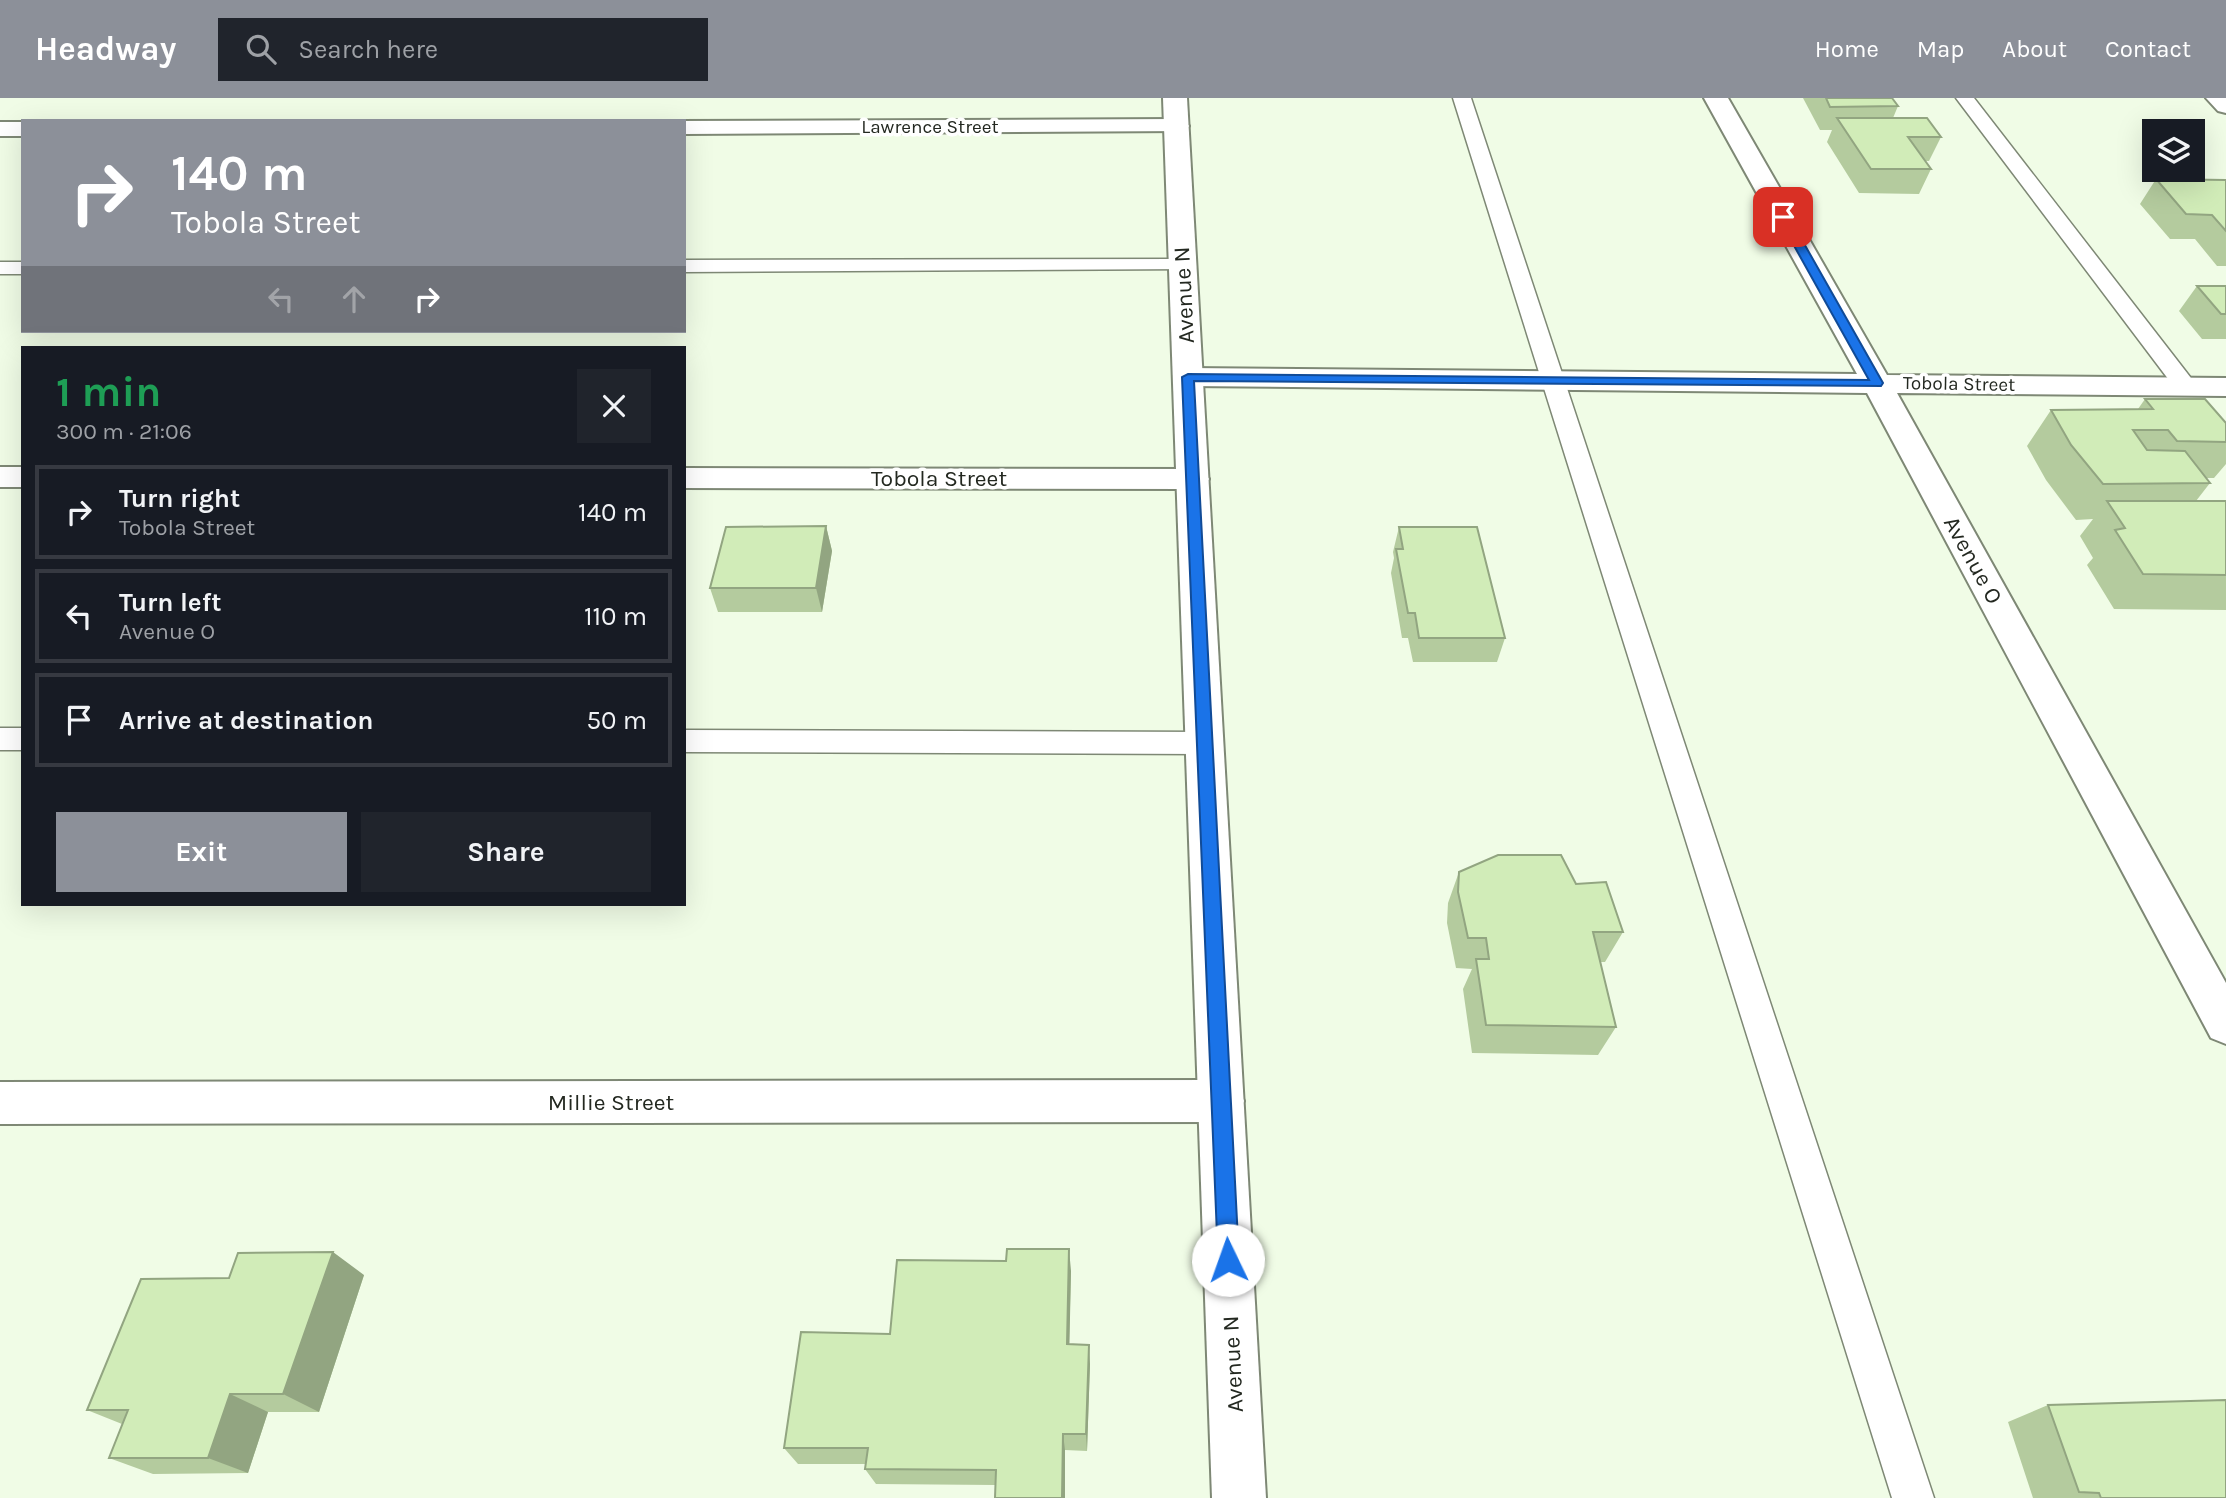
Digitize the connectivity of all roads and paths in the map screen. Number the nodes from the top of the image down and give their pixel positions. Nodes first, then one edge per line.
1 (1462, 98) edge
2 (1716, 98) edge
3 (1965, 98) edge
4 (2218, 98) edge
5 (2226, 106) edge
6 (1176, 112) edge
7 (686, 127) edge
8 (0, 129) edge
9 (21, 129) edge
10 (1183, 265) junction
11 (686, 266) edge
12 (0, 268) edge
13 (21, 268) edge
14 (1188, 377) junction
15 (1553, 381) junction
16 (1877, 383) junction
17 (2186, 387) junction
18 (2226, 387) edge
19 (0, 477) edge
20 (21, 477) edge
21 (686, 478) edge
22 (1193, 479) junction
23 (0, 738) edge
24 (21, 738) edge
25 (686, 741) edge
26 (1205, 743) junction
27 (2226, 1024) edge
28 (1221, 1101) junction
29 (0, 1103) edge
30 (1239, 1498) edge
31 (1913, 1498) edge

1 - 15 lane
2 - 16 street, Avenue O
3 - 17 lane
4 - 5 street
6 - 7 street, Lawrence Street
6 - 10 street, Avenue N
8 - 9 street
10 - 11 lane
10 - 14 street, Avenue N
12 - 13 lane
14 - 15 street, Tobola Street
14 - 22 street, Avenue N
15 - 16 street, Tobola Street
15 - 31 lane
16 - 17 street, Tobola Street
16 - 27 street, Avenue O
17 - 18 street, Tobola Street
19 - 20 street
21 - 22 street, Tobola Street
22 - 26 street, Avenue N
23 - 24 lane
25 - 26 lane
26 - 28 street, Avenue N
28 - 29 street, Millie Street
28 - 30 street, Avenue N

